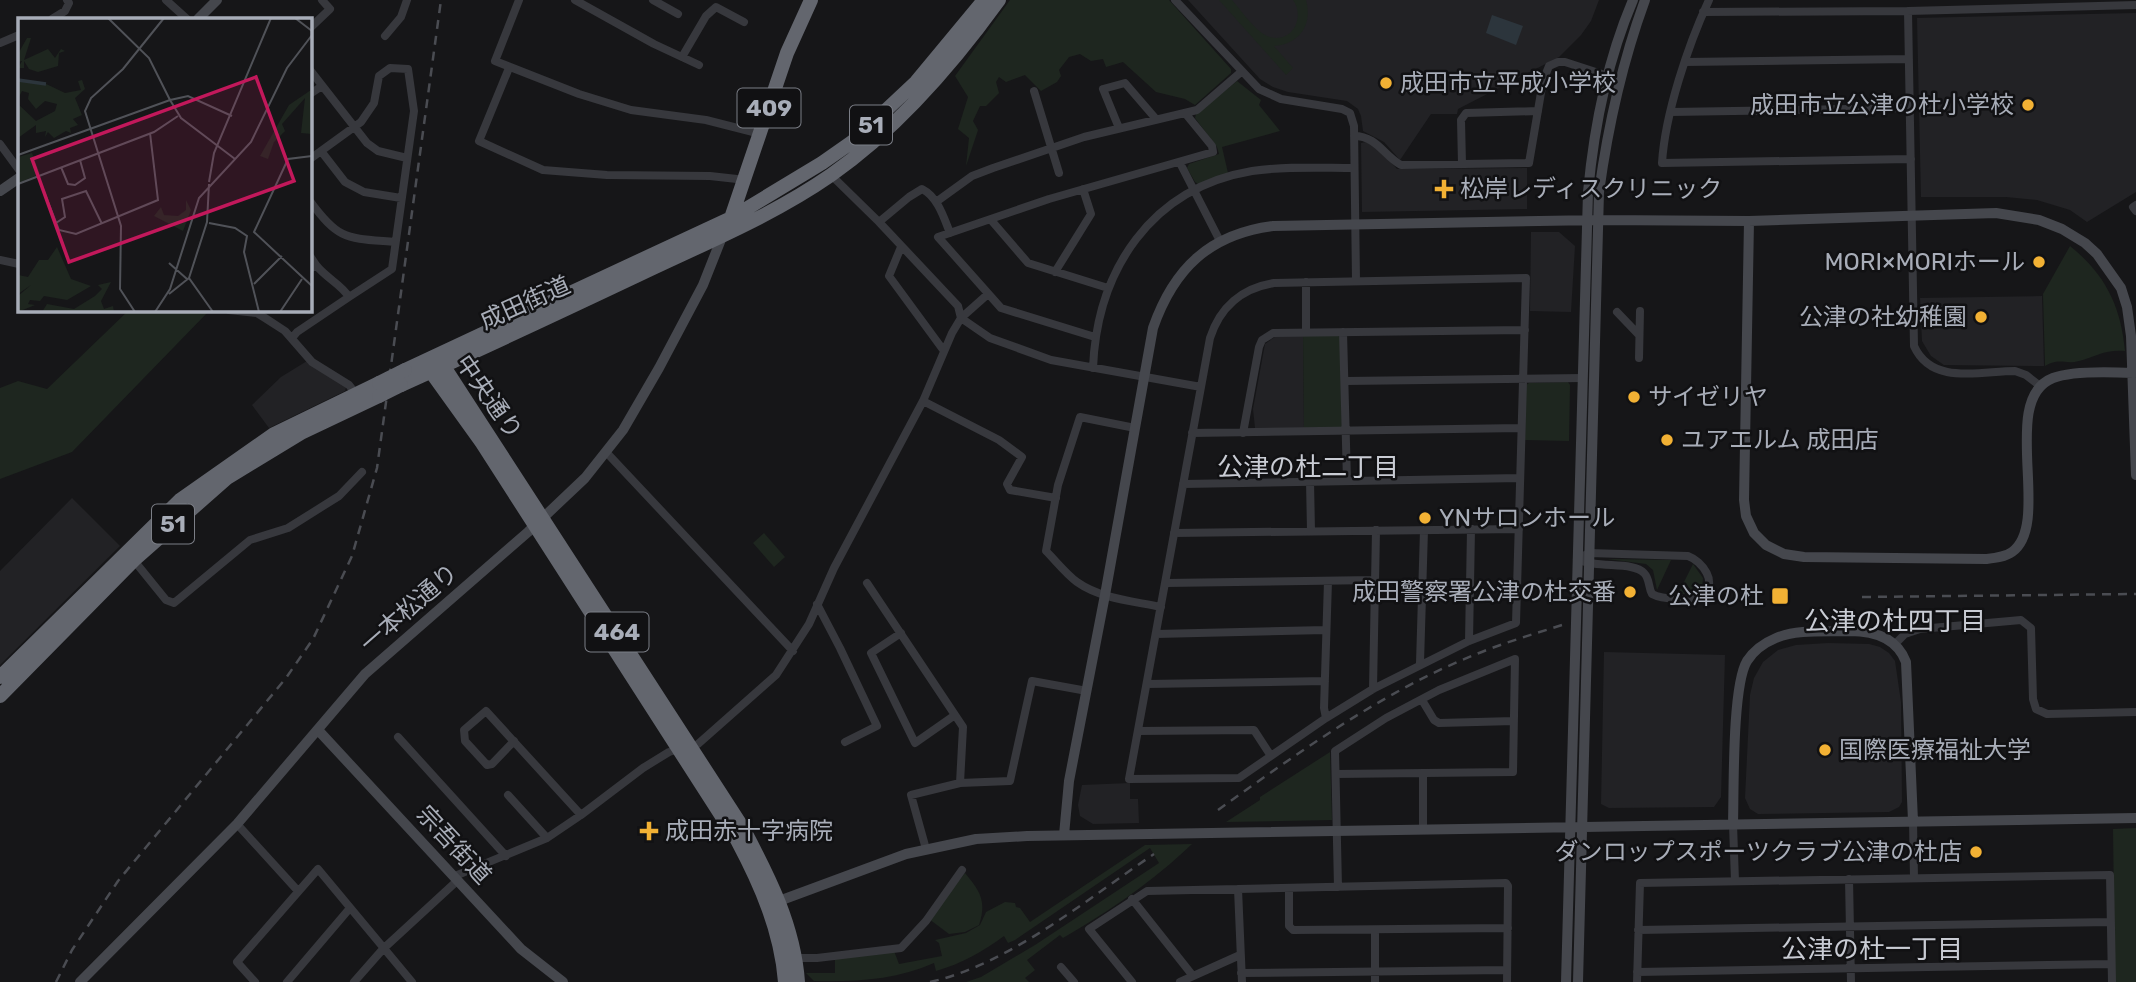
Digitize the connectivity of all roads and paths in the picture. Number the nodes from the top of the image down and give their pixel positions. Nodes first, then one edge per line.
1 (67, 0) edge
2 (166, 0) edge
3 (217, 0) edge
4 (322, 0) edge
5 (407, 0) edge
6 (519, 0) edge
7 (575, 0) edge
8 (653, 0) edge
9 (811, 0) edge
10 (984, 0) edge
11 (999, 0) edge
12 (1175, 0) edge
13 (1633, 0) edge
14 (1645, 0) edge
15 (1709, 0) edge
16 (1956, 5) edge
17 (2136, 5) edge
18 (1908, 11) junction
19 (1703, 12) junction
20 (678, 14) dead end
21 (54, 18) edge
22 (186, 18) edge
23 (199, 18) edge
24 (744, 22) dead end
25 (312, 26) edge
26 (18, 35) edge
27 (385, 36) dead end
28 (0, 43) edge
29 (682, 57) junction
30 (1909, 59) junction
31 (1685, 62) junction
32 (699, 65) dead end
33 (509, 68) junction
34 (1241, 72) junction
35 (312, 73) edge
36 (1608, 76) junction
37 (322, 86) junction
38 (1034, 90) dead end
39 (312, 93) edge
40 (1910, 108) junction
41 (1538, 111) junction
42 (1671, 112) junction
43 (1185, 113) junction
44 (1156, 119) junction
45 (354, 127) junction
46 (1119, 128) junction
47 (761, 134) junction
48 (1354, 136) junction
49 (0, 144) edge
50 (1052, 148) junction
51 (321, 150) junction
52 (312, 157) edge
53 (407, 158) junction
54 (1911, 159) junction
55 (1180, 163) junction
56 (1462, 164) junction
57 (1354, 168) junction
58 (18, 169) edge
59 (1059, 173) dead end
60 (831, 175) junction
61 (18, 179) edge
62 (746, 180) junction
63 (1083, 189) junction
64 (1194, 190) junction
65 (0, 191) edge
66 (401, 198) junction
67 (936, 202) junction
68 (312, 204) edge
69 (1913, 216) junction
70 (731, 218) junction
71 (991, 220) junction
72 (1593, 220) junction
73 (1749, 221) junction
74 (879, 222) junction
75 (1355, 224) junction
76 (950, 233) junction
77 (722, 237) junction
78 (1220, 241) junction
79 (395, 242) junction
80 (901, 247) junction
81 (0, 260) edge
82 (18, 264) edge
83 (313, 267) edge
84 (1055, 272) junction
85 (1356, 281) junction
86 (1306, 282) junction
87 (1108, 288) junction
88 (988, 294) junction
89 (349, 297) junction
90 (1640, 311) dead end
91 (259, 312) edge
92 (1617, 312) dead end
93 (961, 318) junction
94 (1525, 330) junction
95 (1306, 331) junction
96 (1343, 332) junction
97 (1639, 335) junction
98 (1095, 337) junction
99 (292, 338) junction
100 (944, 351) junction
101 (1639, 358) dead end
102 (435, 365) junction
103 (1093, 368) junction
104 (2133, 373) junction
105 (1144, 377) junction
106 (1583, 378) junction
107 (1522, 379) junction
108 (1346, 381) junction
109 (2040, 386) junction
110 (1201, 387) junction
111 (379, 389) junction
112 (356, 394) junction
113 (923, 401) junction
114 (2136, 412) edge
115 (1135, 428) junction
116 (1521, 428) junction
117 (1346, 431) junction
118 (1192, 433) junction
119 (1243, 433) junction
120 (606, 452) junction
121 (362, 472) dead end
122 (2136, 473) edge
123 (1520, 478) junction
124 (1310, 481) junction
125 (1347, 481) junction
126 (1183, 484) junction
127 (1056, 498) junction
128 (539, 523) junction
129 (1471, 529) junction
130 (1518, 529) junction
131 (1376, 530) junction
132 (1424, 530) junction
133 (1311, 531) junction
134 (1174, 533) junction
135 (130, 556) junction
136 (1577, 559) junction
137 (1589, 559) junction
138 (1376, 580) junction
139 (1328, 581) junction
140 (867, 583) dead end
141 (1166, 583) junction
142 (1105, 595) junction
143 (817, 604) junction
144 (1161, 607) junction
145 (1326, 630) junction
146 (901, 633) junction
147 (1156, 634) junction
148 (1469, 641) junction
149 (1895, 644) junction
150 (793, 651) junction
151 (1420, 663) junction
152 (0, 677) edge
153 (1325, 681) junction
154 (1147, 684) junction
155 (1373, 689) junction
156 (1087, 691) junction
157 (0, 696) edge
158 (1422, 700) junction
159 (2136, 712) edge
160 (955, 715) junction
161 (1326, 718) junction
162 (1514, 721) junction
163 (318, 730) junction
164 (1138, 731) junction
165 (398, 737) dead end
166 (514, 741) junction
167 (845, 742) dead end
168 (684, 748) junction
169 (1271, 756) junction
170 (1423, 773) junction
171 (1336, 774) junction
172 (960, 783) junction
173 (508, 795) dead end
174 (581, 815) junction
175 (2136, 818) edge
176 (1913, 821) junction
177 (237, 824) junction
178 (1734, 824) junction
179 (1569, 825) junction
180 (1583, 826) junction
181 (1423, 829) junction
182 (1337, 830) junction
183 (1064, 835) junction
184 (547, 838) junction
185 (926, 849) junction
186 (506, 856) junction
187 (962, 870) dead end
188 (457, 878) junction
189 (1914, 878) junction
190 (1849, 879) junction
191 (1735, 881) junction
192 (1338, 887) junction
193 (1289, 888) junction
194 (1238, 889) junction
195 (298, 891) junction
196 (1132, 899) junction
197 (779, 901) junction
198 (350, 908) junction
199 (2111, 922) junction
200 (1850, 926) junction
201 (1508, 928) junction
202 (1375, 930) junction
203 (1639, 930) junction
204 (383, 949) junction
205 (1240, 955) junction
206 (2111, 964) junction
207 (1061, 967) dead end
208 (1850, 969) junction
209 (1507, 970) junction
210 (792, 971) edge
211 (1375, 972) junction
212 (1193, 976) junction
213 (1242, 977) edge
214 (1637, 977) edge
215 (80, 982) edge
216 (255, 982) edge
217 (287, 982) edge
218 (354, 982) edge
219 (412, 982) edge
220 (563, 982) edge
221 (1074, 982) edge
222 (1132, 982) edge
223 (1180, 982) edge
224 (1375, 982) edge
225 (1507, 982) edge
226 (1566, 982) edge
227 (1578, 982) edge
228 (1851, 982) edge
229 (2112, 982) edge

1 - 21 street
2 - 22 street
3 - 23 street
4 - 25 street
5 - 27 street
6 - 33 street
7 - 29 street
8 - 20 street
9 - 47 highway, 409
10 - 70 highway, 成田街道 / 51
11 - 60 highway, 成田街道 / 51
12 - 34 street
13 - 36 street
14 - 72 street
15 - 19 street
16 - 17 street
16 - 18 street
18 - 19 street
18 - 30 street
19 - 31 street
24 - 29 street
26 - 28 street
29 - 32 street
30 - 31 street
30 - 40 street
31 - 42 street
33 - 47 street
33 - 62 street
34 - 43 street
34 - 48 street
35 - 37 street
36 - 41 street
36 - 72 street
37 - 39 street
37 - 45 street
38 - 50 street
40 - 42 street
40 - 54 street
41 - 56 street
41 - 56 street
42 - 54 street
43 - 44 street
43 - 55 street
44 - 46 street
44 - 46 street
45 - 51 street
45 - 53 street
45 - 53 street
46 - 50 street
47 - 62 highway, 409
48 - 56 street
48 - 57 street
49 - 58 street
50 - 59 street
50 - 67 street
51 - 52 street
51 - 66 street
53 - 66 street
54 - 69 street
55 - 63 street
55 - 64 street
57 - 64 street
57 - 75 street
60 - 74 street
60 - 77 highway, 成田街道 / 51
61 - 65 street
62 - 70 highway, 409
63 - 71 street
63 - 84 street
64 - 78 street
64 - 87 street
66 - 79 street
67 - 74 street
67 - 76 street
68 - 79 street
69 - 73 street
69 - 104 street
69 - 109 street
70 - 77 highway, 409
70 - 102 highway, 成田街道 / 51
71 - 76 street
71 - 84 street
72 - 73 street
72 - 75 street
72 - 106 street
72 - 137 street
73 - 109 street
74 - 80 street
75 - 78 street
75 - 85 street
76 - 88 street
77 - 102 highway, 成田街道 / 51
77 - 120 street, 一本松通り
78 - 105 street
79 - 89 street
80 - 93 street
80 - 100 street
81 - 82 street
83 - 89 street
84 - 87 street
85 - 86 street
85 - 94 street
86 - 95 street
86 - 110 street
87 - 98 street
88 - 93 street
88 - 98 street
89 - 99 street
90 - 97 street
91 - 99 street
92 - 97 street
93 - 100 street
93 - 103 street
94 - 96 street
94 - 107 street
95 - 96 street
95 - 119 street
96 - 108 street
97 - 101 street
98 - 103 street
99 - 112 street
100 - 113 street
102 - 111 highway, 成田街道 / 51, bridge
102 - 128 highway, 中央通り / 464
103 - 105 street
104 - 109 street
104 - 114 street
105 - 110 street
105 - 115 street
106 - 107 street
106 - 136 street
107 - 108 street
107 - 116 street
108 - 117 street
110 - 118 street
111 - 112 highway, 成田街道 / 51
111 - 135 highway, 成田街道 / 51
112 - 135 highway, 成田街道 / 51
113 - 127 street
113 - 143 street
114 - 122 street
115 - 127 street
115 - 142 street
116 - 117 street
116 - 123 street
117 - 119 street
117 - 125 street
118 - 119 street
118 - 126 street
120 - 128 street, 一本松通り
120 - 150 street
121 - 135 street
123 - 125 street
123 - 130 street
124 - 125 street
124 - 126 street
124 - 133 street
126 - 134 street
127 - 142 street
128 - 163 street, 一本松通り
128 - 168 highway, 中央通り / 464
129 - 130 street
129 - 132 street
129 - 148 street
130 - 148 street
131 - 132 street
131 - 133 street
131 - 138 street
132 - 151 street
133 - 134 street
134 - 141 street
135 - 152 highway, 成田街道 / 51
135 - 157 highway, 成田街道 / 51
136 - 137 street
136 - 179 street
137 - 137 street
137 - 180 street
138 - 139 street
138 - 155 street
139 - 141 street
139 - 145 street
140 - 146 street
141 - 144 street
142 - 144 street
142 - 156 street
143 - 150 street
143 - 167 street
144 - 147 street
145 - 147 street
145 - 153 street
146 - 160 street
146 - 160 street
147 - 154 street
148 - 151 street
149 - 159 street
149 - 176 street
149 - 178 street
150 - 168 street
151 - 155 street
153 - 154 street
153 - 161 street
154 - 164 street
155 - 161 street
156 - 172 street
156 - 183 street
158 - 162 street
158 - 162 street
158 - 171 street
160 - 172 street
161 - 169 street
162 - 170 street
163 - 177 street, 一本松通り
163 - 188 street, 宗吾街道
164 - 169 street
164 - 169 street
165 - 186 street
166 - 166 street
166 - 174 street
168 - 174 street
168 - 197 highway, 中央通り / 464
168 - 210 highway, 中央通り / 464
170 - 171 street
170 - 181 street
171 - 182 street
172 - 185 street
173 - 184 street
174 - 184 street
175 - 176 street
176 - 178 street
176 - 189 street
177 - 195 street
177 - 215 street, 一本松通り
178 - 180 street
178 - 191 street
179 - 180 street
179 - 181 street
179 - 226 street
180 - 227 street
181 - 182 street
182 - 183 street
182 - 192 street
183 - 185 street
184 - 186 street
185 - 197 street
186 - 188 street
187 - 210 street
188 - 204 street
188 - 220 street, 宗吾街道
189 - 190 street
189 - 199 street
190 - 191 street
190 - 200 street
191 - 203 street
192 - 193 street
192 - 201 street
193 - 194 street
193 - 202 street
194 - 196 street
194 - 205 street
195 - 198 street
195 - 216 street
196 - 212 street
196 - 222 street
197 - 210 highway, 中央通り / 464
198 - 204 street
198 - 217 street
199 - 200 street
199 - 206 street
200 - 203 street
200 - 208 street
201 - 202 street
201 - 209 street
202 - 211 street
203 - 214 street
204 - 218 street
204 - 219 street
205 - 212 street
205 - 213 street
206 - 208 street
206 - 229 street
207 - 221 street
208 - 214 street
208 - 228 street
209 - 211 street
209 - 225 street
211 - 213 street
211 - 224 street
212 - 223 street

